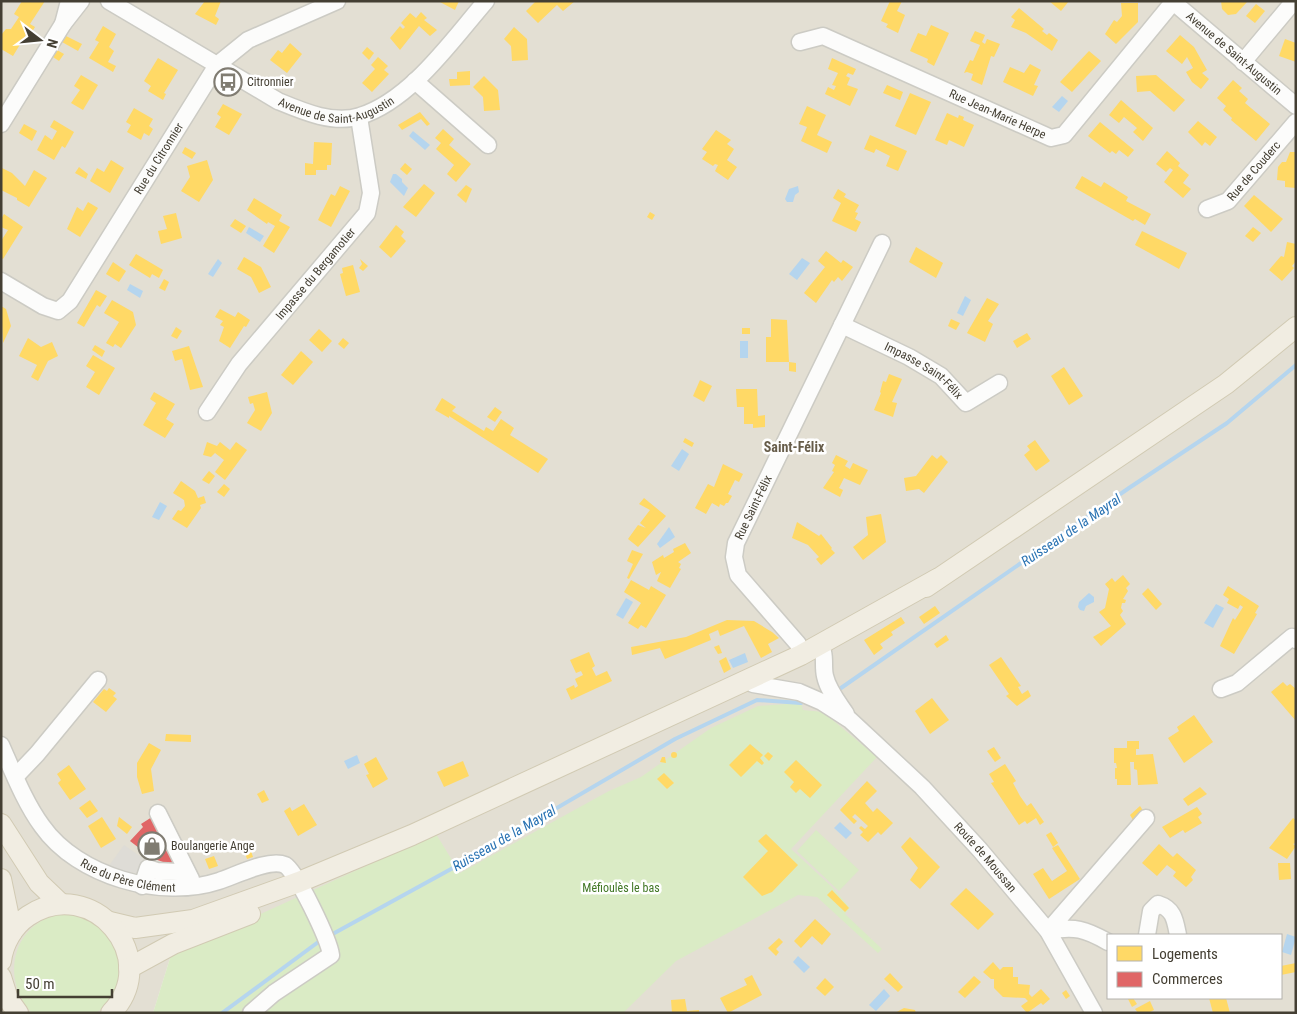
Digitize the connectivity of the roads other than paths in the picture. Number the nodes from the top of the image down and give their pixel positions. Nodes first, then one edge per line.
1 (69, 1) edge
2 (81, 1) edge
3 (109, 1) edge
4 (337, 1) edge
5 (486, 1) edge
6 (1294, 1) edge
7 (1173, 2) edge
8 (63, 24) junction
9 (800, 42) dead end
10 (1243, 62) junction
11 (218, 65) junction
12 (415, 81) junction
13 (1296, 106) edge
14 (359, 117) junction
15 (1296, 122) edge
16 (1, 124) edge
17 (488, 145) dead end
18 (1207, 209) dead end
19 (882, 243) dead end
20 (1, 281) edge
21 (842, 325) junction
22 (1296, 327) edge
23 (999, 383) dead end
24 (207, 412) dead end
25 (937, 580) junction
26 (1296, 640) edge
27 (823, 652) junction
28 (801, 655) junction
29 (98, 680) dead end
30 (753, 684) junction
31 (1221, 689) dead end
32 (667, 717) junction
33 (850, 720) junction
34 (1, 745) edge
35 (16, 776) junction
36 (158, 812) dead end
37 (1146, 818) dead end
38 (1, 824) edge
39 (1, 879) edge
40 (188, 886) junction
41 (301, 886) junction
42 (61, 904) junction
43 (110, 922) junction
44 (1048, 931) junction
45 (12, 932) junction
46 (1147, 934) edge
47 (1178, 934) edge
48 (1107, 941) edge
49 (1, 961) edge
50 (129, 968) junction
51 (1, 977) edge
52 (18, 1013) edge
53 (111, 1013) edge
54 (251, 1013) edge
55 (1094, 1013) edge

1 - 8 street
2 - 8 street
3 - 11 street, Avenue de Saint-Augustin
4 - 11 street, Rue du Citronnier
5 - 12 street, Avenue de Saint-Augustin
6 - 10 street
7 - 9 street, Rue Jean-Marie Herpe
7 - 10 street, Avenue de Saint-Augustin
8 - 16 street
10 - 13 street, Avenue de Saint-Augustin
11 - 14 street, Avenue de Saint-Augustin
11 - 20 street, Rue du Citronnier
12 - 14 street, Avenue de Saint-Augustin
12 - 17 street
14 - 24 street, Impasse du Bergamotier
15 - 18 street, Rue de Couderc
19 - 21 street, Rue Saint-Félix
21 - 23 street, Impasse Saint-Félix
21 - 28 street, Rue Saint-Félix
22 - 25 main road
25 - 27 main road
25 - 28 main road
26 - 31 street
27 - 30 main road
27 - 33 street
28 - 32 main road
29 - 35 street
30 - 32 main road
30 - 33 street
32 - 41 main road
33 - 44 street, Route de Moussan
34 - 35 street, Rue du Père Clément
35 - 40 street, Rue du Père Clément
36 - 40 street
37 - 44 street
38 - 42 main road
39 - 45 main road
40 - 41 street, Rue du Père Clément
41 - 43 main road
41 - 50 main road
41 - 54 street
42 - 43 main road
42 - 45 main road
43 - 50 main road
44 - 48 street
44 - 55 street, Route de Moussan
45 - 49 main road
46 - 47 street
50 - 53 main road
51 - 52 main road

